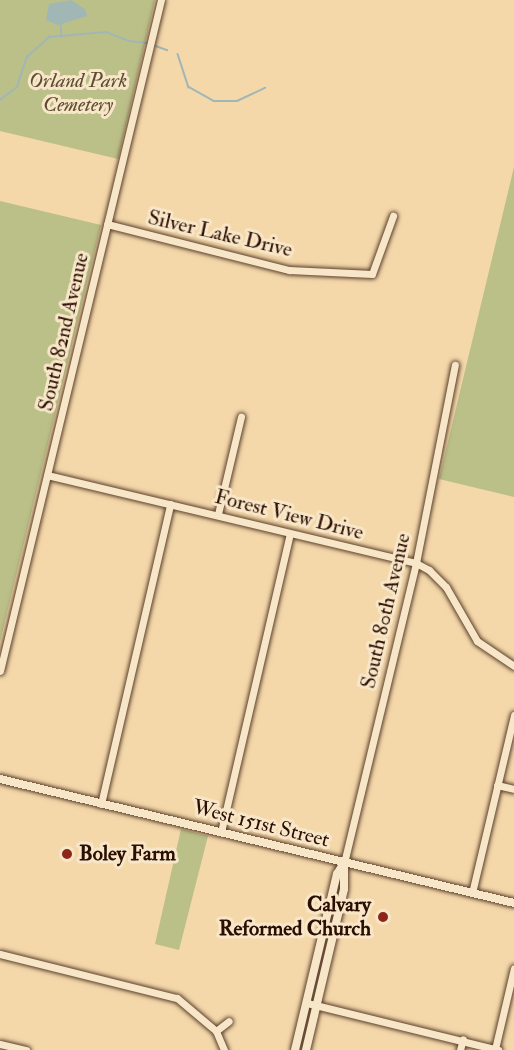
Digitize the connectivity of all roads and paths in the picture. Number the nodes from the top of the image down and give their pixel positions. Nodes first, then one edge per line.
1 (161, 0) edge
2 (393, 216) dead end
3 (107, 224) junction
4 (455, 364) dead end
5 (241, 417) dead end
6 (47, 476) junction
7 (170, 504) junction
8 (218, 514) junction
9 (290, 534) junction
10 (416, 563) junction
11 (514, 666) edge
12 (0, 671) edge
13 (514, 715) edge
14 (0, 779) edge
15 (497, 785) junction
16 (514, 789) edge
17 (101, 804) junction
18 (220, 832) junction
19 (344, 863) junction
20 (472, 893) junction
21 (514, 903) edge
22 (0, 954) edge
23 (514, 968) edge
24 (306, 1003) junction
25 (317, 1005) junction
26 (229, 1021) dead end
27 (216, 1031) junction
28 (463, 1040) junction
29 (0, 1044) edge
30 (496, 1049) edge
31 (26, 1050) edge
32 (224, 1050) edge
33 (295, 1050) edge
34 (306, 1050) edge
35 (460, 1050) edge

1 - 3 street, South 82nd Avenue
2 - 3 street, Silver Lake Drive
3 - 6 street, South 82nd Avenue
4 - 10 street, South 80th Avenue
5 - 8 street
6 - 7 street, Forest View Drive
6 - 12 street, South 82nd Avenue
7 - 8 street, Forest View Drive
7 - 17 street
8 - 9 street, Forest View Drive
9 - 10 street, Forest View Drive
9 - 18 street
10 - 11 street, Forest View Drive
10 - 19 street, South 80th Avenue
13 - 15 street
14 - 17 street, West 151st Street
15 - 16 street
15 - 20 street
17 - 18 street, West 151st Street
18 - 19 street, West 151st Street
19 - 20 street, West 151st Street
19 - 24 street, South 80th Avenue
19 - 25 street, South 80th Avenue
20 - 21 street, West 151st Street
22 - 27 street
23 - 30 street
24 - 25 street
24 - 33 street, South 80th Avenue
25 - 28 street
25 - 34 street, South 80th Avenue
26 - 27 street
27 - 32 street
28 - 30 street
28 - 35 street
29 - 31 street

